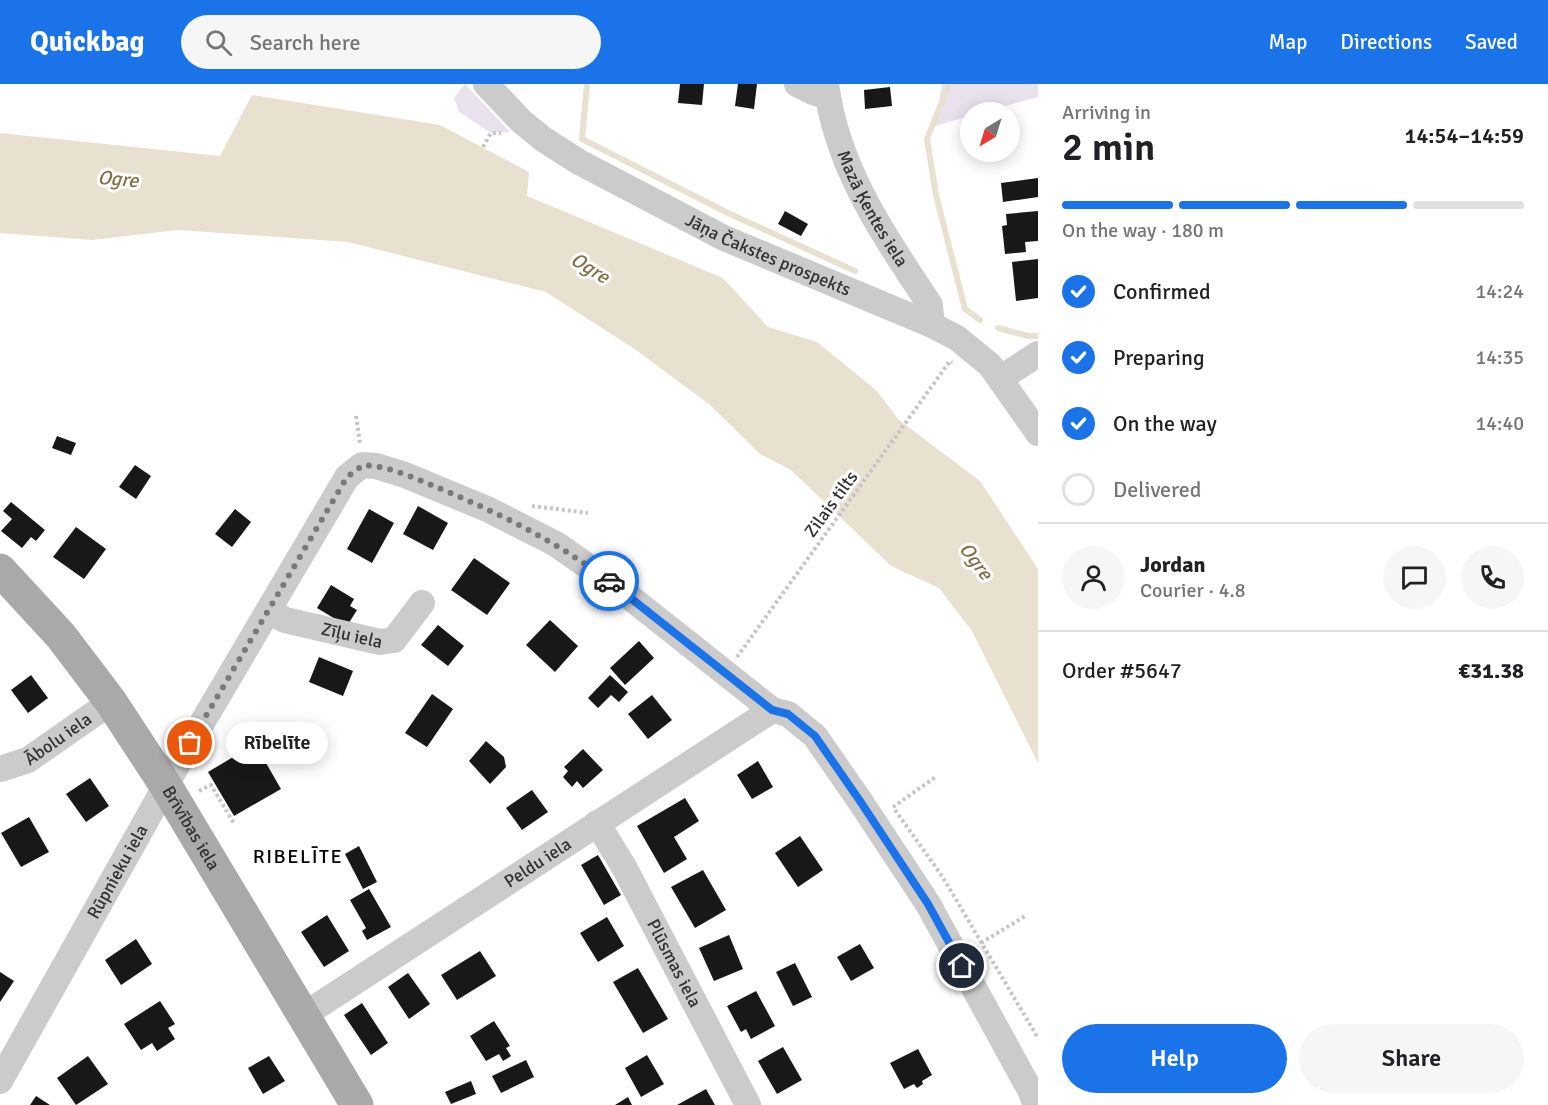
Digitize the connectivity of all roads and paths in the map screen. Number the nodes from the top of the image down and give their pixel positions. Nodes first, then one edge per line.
1 (486, 84) edge
2 (797, 84) edge
3 (827, 90) edge
4 (491, 134) dead end
5 (483, 147) dead end
6 (932, 325) junction
7 (1038, 354) edge
8 (947, 366) dead end
9 (1001, 378) junction
10 (356, 416) dead end
11 (1038, 433) edge
12 (355, 471) junction
13 (0, 570) edge
14 (422, 603) dead end
15 (268, 612) junction
16 (736, 658) dead end
17 (111, 702) junction
18 (772, 710) junction
19 (0, 770) edge
20 (936, 776) dead end
21 (181, 790) junction
22 (893, 807) dead end
23 (597, 823) junction
24 (235, 825) dead end
25 (1027, 915) dead end
26 (981, 943) dead end
27 (304, 1016) junction
28 (0, 1081) edge
29 (357, 1105) edge
30 (748, 1105) edge
31 (1036, 1105) edge

1 - 6 street, Jāņa Čakstes prospekts
2 - 3 street
3 - 6 street, Mazā Ķentes iela
4 - 5 path
6 - 9 street, Jāņa Čakstes prospekts
7 - 9 street
8 - 16 path, Zilais tilts
9 - 11 street, Jāņa Čakstes prospekts
10 - 12 path
12 - 15 street, Rūpnieku iela
12 - 18 street
13 - 17 main road, Brīvības iela
14 - 15 street, Zīļu iela
15 - 21 street, Rūpnieku iela
17 - 19 street, Ābolu iela
17 - 21 main road, Brīvības iela
18 - 23 street, Peldu iela
18 - 31 street
20 - 22 path
21 - 24 path
21 - 27 main road, Brīvības iela
21 - 28 street, Rūpnieku iela
23 - 27 street, Peldu iela
23 - 30 street, Plūsmas iela
25 - 26 path
27 - 29 main road, Brīvības iela

